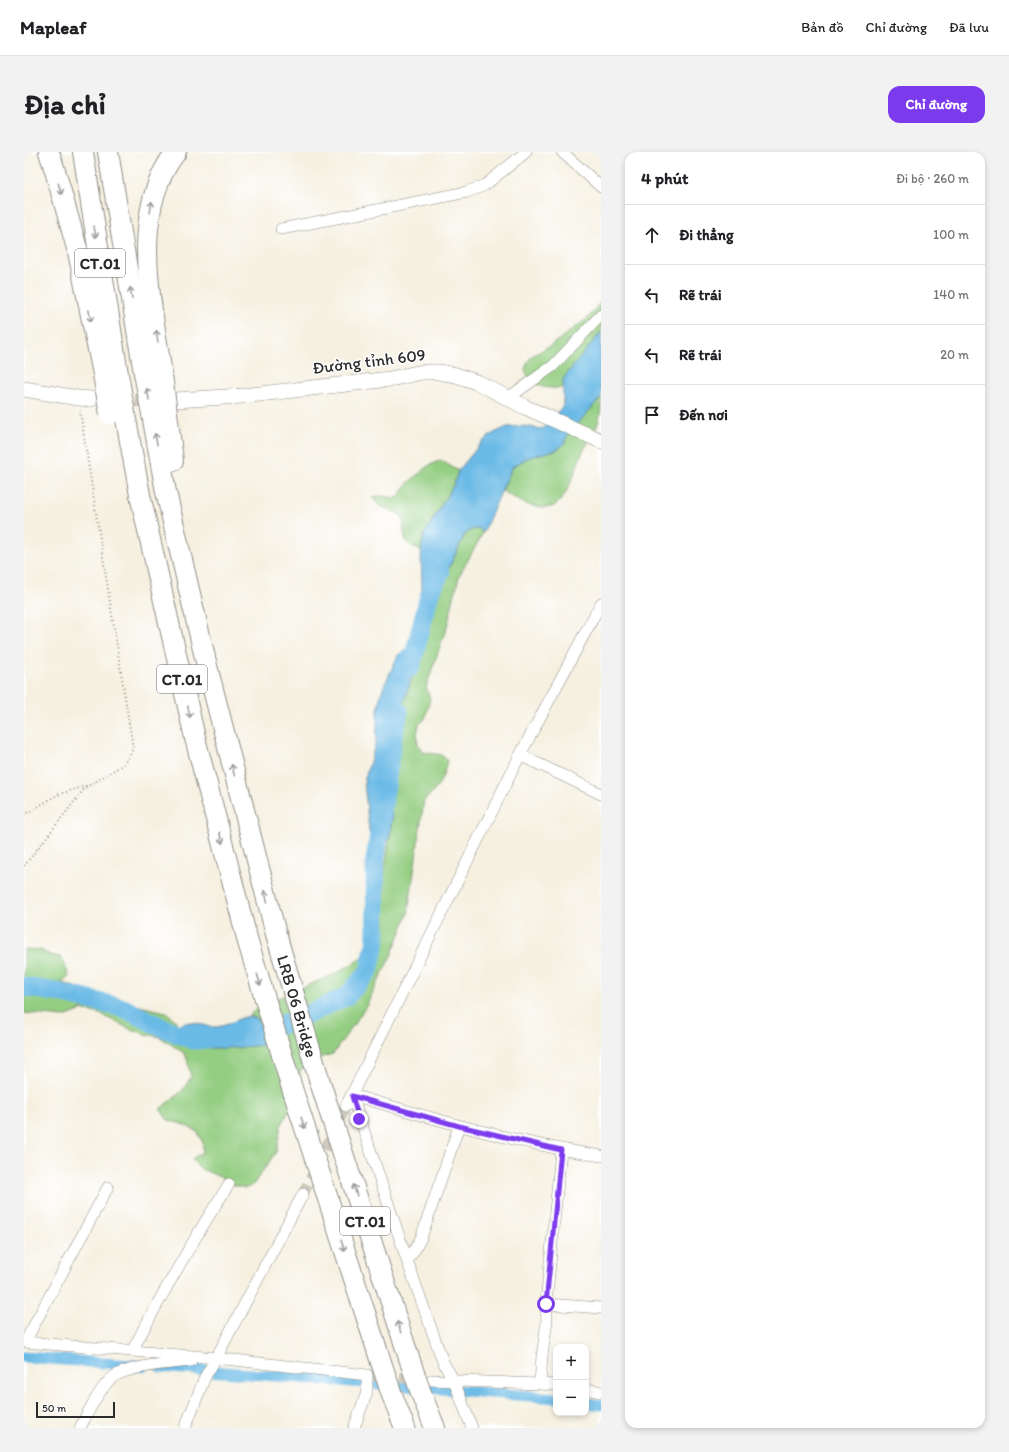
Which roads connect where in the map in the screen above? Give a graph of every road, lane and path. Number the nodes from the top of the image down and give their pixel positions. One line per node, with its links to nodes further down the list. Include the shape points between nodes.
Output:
1 (48, 152): 10 (highway, one-way to 10)
2 (83, 152): 10 (highway, CT.01, one-way to 10)
3 (108, 152): 11 (highway, CT.01, one-way to 3)
4 (176, 152): 11 (highway, one-way to 4, via 146,244 152,201 166,164)
5 (526, 152): 8 (street, via 485,185 467,192)
6 (562, 152): 7 (street)
7 (601, 187)
8 (281, 229)
9 (601, 315): 14 (street, via 553,366)
10 (110, 374): 45 (highway, LRB 06 Bridge / CT.01, one-way to 45, bridge, via 195,738 248,942 291,1085)
11 (153, 374): 15 (highway, one-way to 11, bridge)
12 (24, 389): 13 (main road)
13 (84, 398): 19 (path, via 133,748 124,764)
14 (508, 398): 15 (main road, Đường tỉnh 609, via 456,375 430,372); 16 (main road, Đường tỉnh 609)
15 (165, 409): 39 (highway, LRB 06 Bridge / CT.01, one-way to 15, bridge, via 411,1364 319,1079 276,934 206,666)
16 (601, 441)
17 (601, 603): 18 (street)
18 (520, 756): 20 (street); 23 (street)
19 (89, 785): 21 (path, via 57,795); 22 (path)
20 (601, 794)
21 (24, 815)
22 (24, 866)
23 (352, 1096): 24 (street); 25 (street); 31 (street)
24 (346, 1106)
25 (459, 1126): 26 (street); 31 (street, via 421,1238)
26 (561, 1150): 27 (street); 32 (street)
27 (601, 1156)
28 (229, 1184): 34 (street, via 202,1226)
29 (108, 1187): 34 (street, via 24,1342)
30 (303, 1194): 35 (street)
31 (407, 1260): 36 (street, via 443,1362)
32 (546, 1304): 33 (street); 37 (street, via 547,1320)
33 (601, 1308)
34 (132, 1351): 35 (street)
35 (215, 1360): 42 (street, via 166,1364 126,1371 113,1377 89,1410); 43 (street, via 205,1377); 44 (street, via 368,1375 368,1388)
36 (454, 1382): 37 (street); 39 (street); 47 (street)
37 (540, 1384): 38 (street)
38 (553, 1385)
39 (426, 1387): 46 (highway, CT.01)
40 (589, 1390): 41 (street)
41 (601, 1392)
42 (80, 1428)
43 (185, 1428)
44 (354, 1428)
45 (405, 1428)
46 (435, 1428)
47 (472, 1428)

